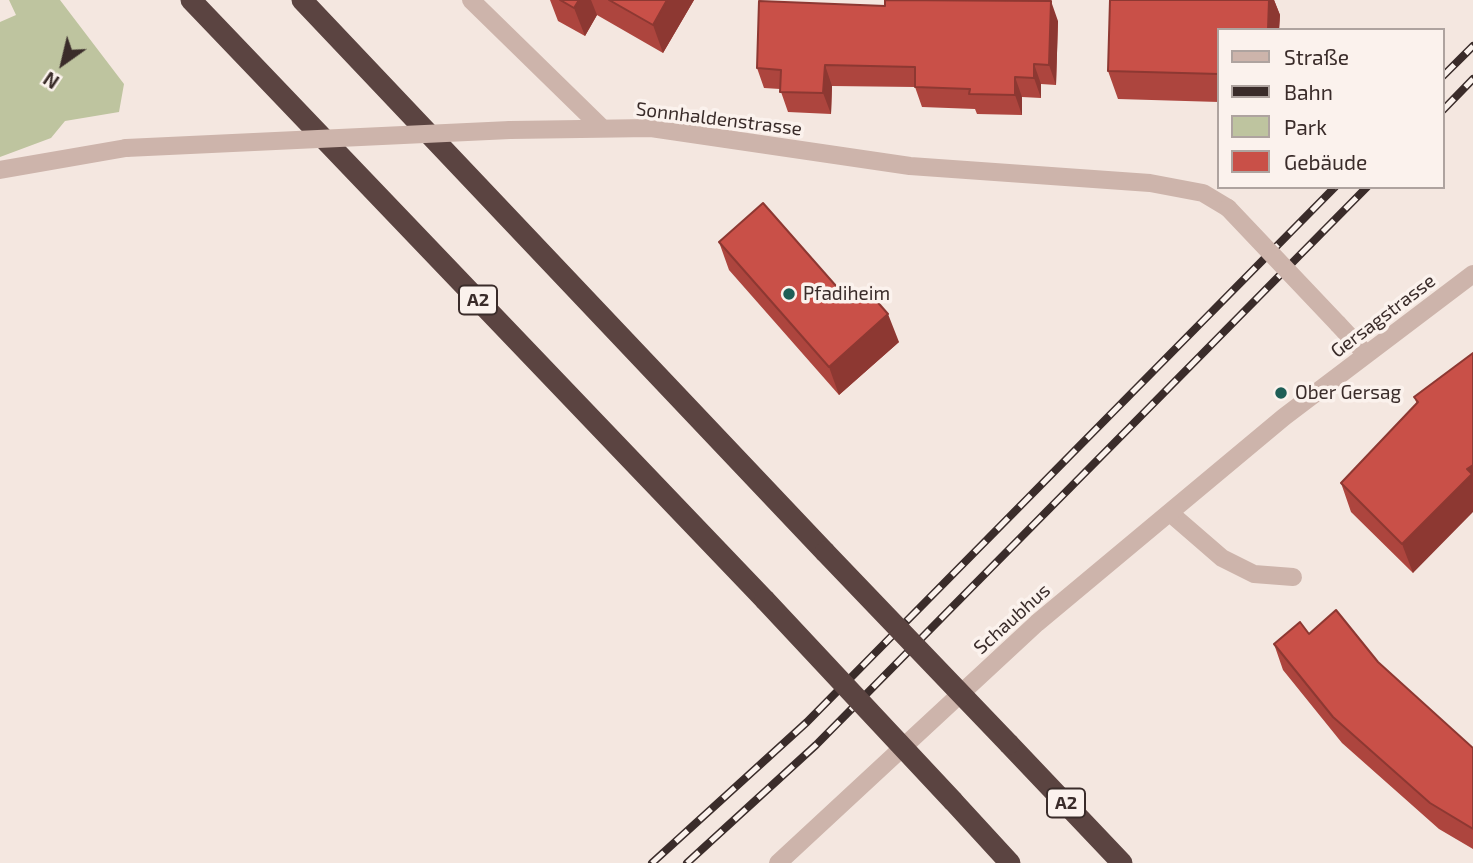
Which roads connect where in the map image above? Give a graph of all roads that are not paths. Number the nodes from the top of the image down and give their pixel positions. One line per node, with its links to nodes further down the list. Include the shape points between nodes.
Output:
1 (191, 0): 12 (highway, A2, bridge)
2 (302, 0): 13 (highway, A2, bridge)
3 (471, 0): 4 (street)
4 (601, 127): 5 (street, Sonnhaldenstrasse, bridge, via 126,148); 7 (street, Sonnhaldenstrasse, bridge, via 651,128 911,166 1150,183 1203,193 1228,208)
5 (0, 170)
6 (1473, 274): 7 (street, Gersagstrasse)
7 (1366, 354): 8 (street, Gersagstrasse)
8 (1284, 417): 9 (street, Schaubhus)
9 (1170, 513): 10 (street, via 1222,558 1254,574); 11 (street, Schaubhus, via 1038,623)
10 (1293, 577)
11 (778, 863)
12 (1010, 863)
13 (1122, 863)

